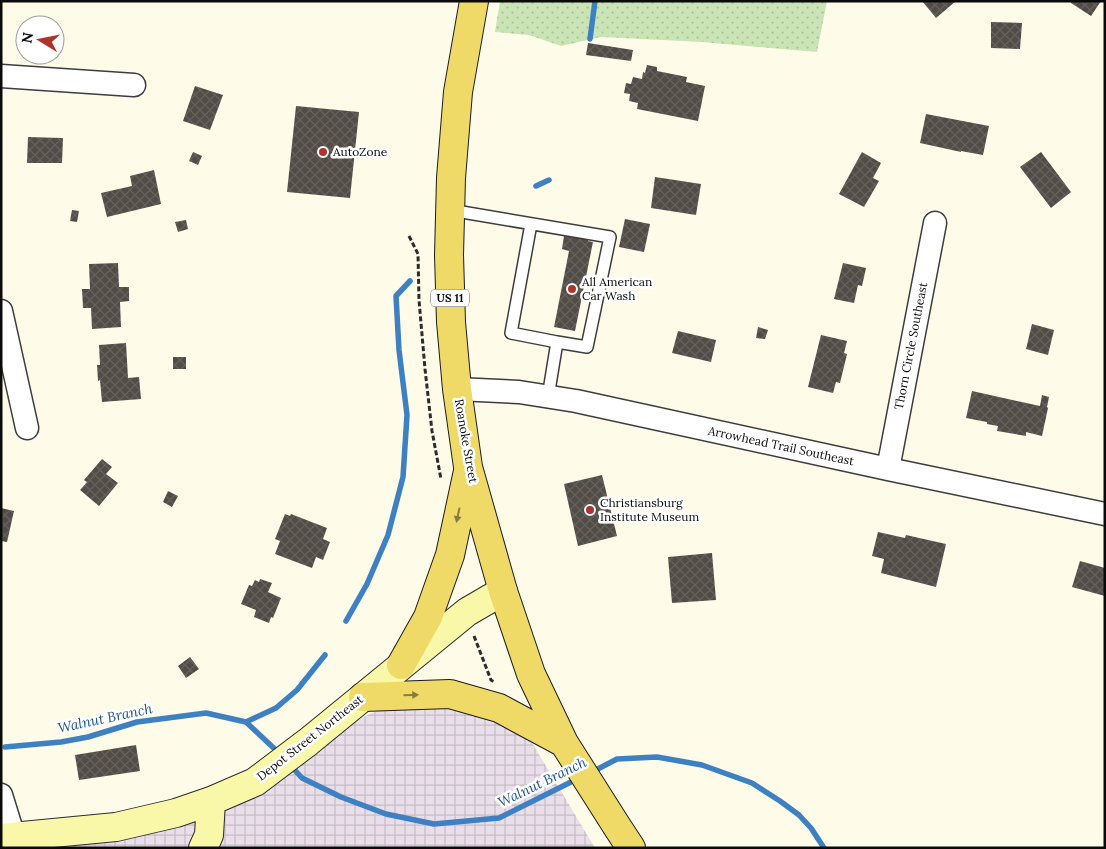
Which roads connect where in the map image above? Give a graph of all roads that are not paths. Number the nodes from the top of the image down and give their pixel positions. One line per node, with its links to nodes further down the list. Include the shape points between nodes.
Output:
1 (474, 1): 4 (main road, Roanoke Street / US 11, via 458,92)
2 (1, 76): 3 (street)
3 (134, 85)
4 (450, 210): 5 (lane); 9 (main road, Roanoke Street / US 11, via 451,322)
5 (531, 224): 8 (lane, via 511,333); 8 (lane, via 610,237 587,346)
6 (934, 224): 13 (street, Thorn Circle Southeast)
7 (1, 311): 11 (street)
8 (557, 342): 10 (lane)
9 (457, 390): 10 (street, Arrowhead Trail Southeast, via 519,392); 12 (main road, Roanoke Street / US 11)
10 (548, 397): 13 (street, Arrowhead Trail Southeast)
11 (27, 428)
12 (468, 467): 15 (main road, Roanoke Street / US 11); 16 (main road, one-way to 16, via 450,555 428,617)
13 (888, 469): 14 (street, Arrowhead Trail Southeast)
14 (1105, 514)
15 (502, 591): 16 (main road, Depot Street Northeast, via 467,612); 18 (main road, Roanoke Street / US 11, via 531,674)
16 (401, 665): 17 (main road, Depot Street Northeast)
17 (363, 697): 18 (main road, one-way to 18, via 450,694 498,708); 20 (main road, Depot Street Northeast, via 255,782)
18 (564, 742): 23 (main road, Roanoke Street / US 11)
19 (1, 795): 21 (street)
20 (211, 801): 21 (main road, Depot Street Northeast, via 116,827); 22 (main road, via 209,835)
21 (8, 837)
22 (203, 848)
23 (631, 848)

